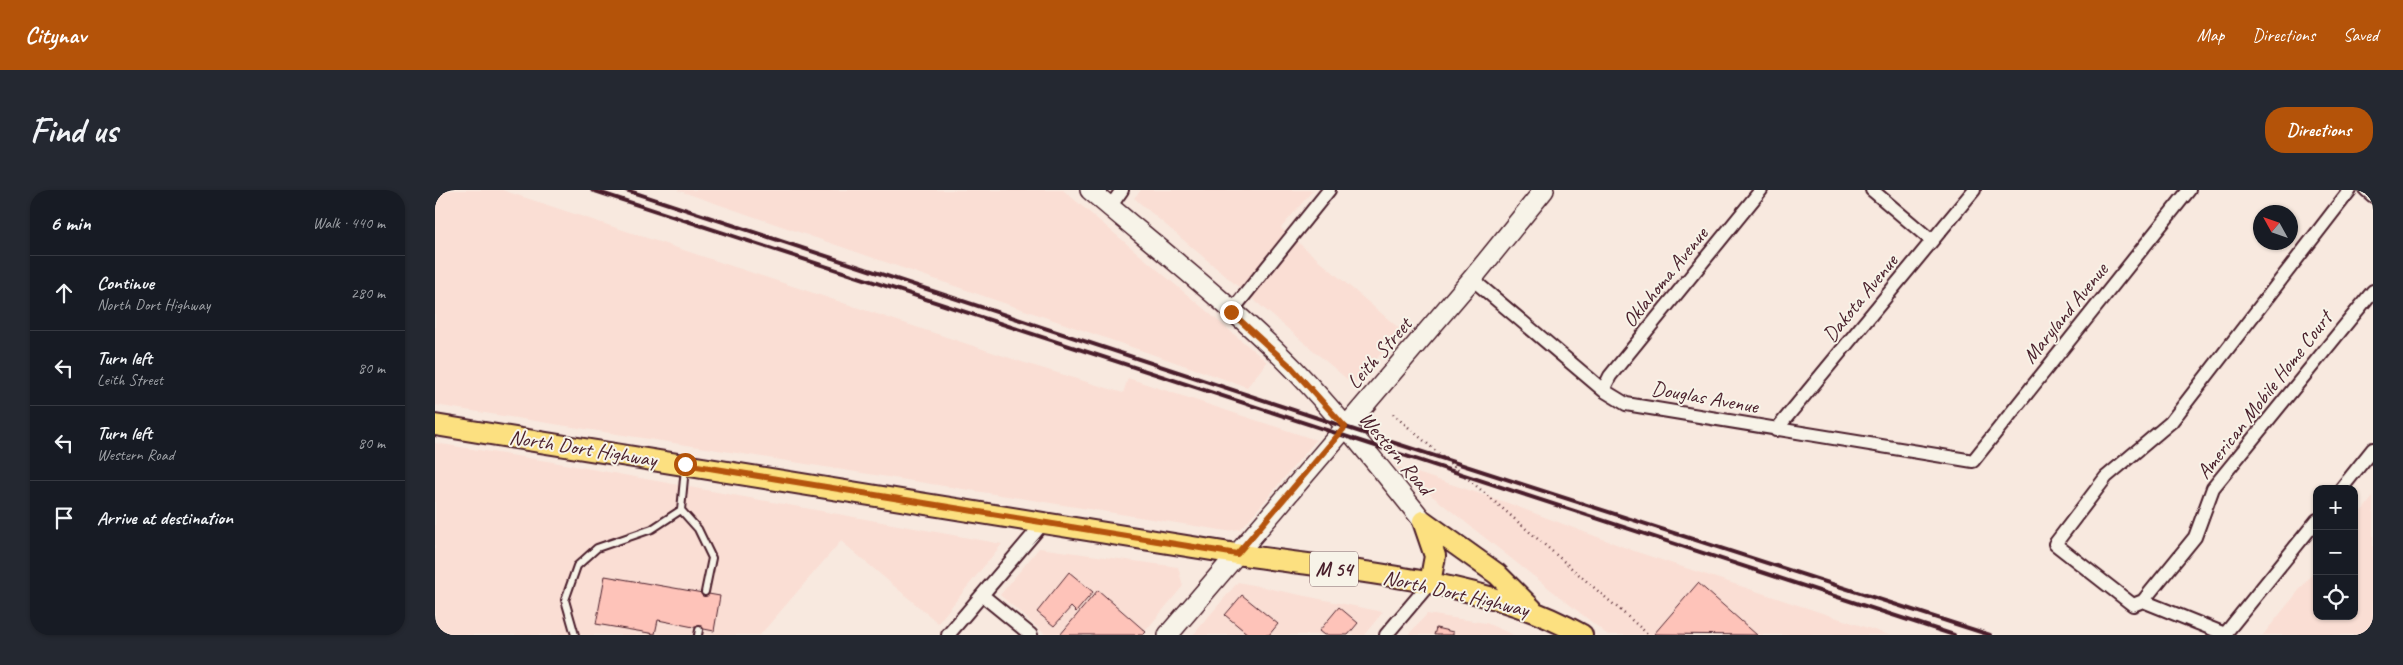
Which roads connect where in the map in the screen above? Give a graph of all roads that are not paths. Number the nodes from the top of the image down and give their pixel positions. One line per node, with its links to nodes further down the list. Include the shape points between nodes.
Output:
1 (1090, 190): 12 (street, Western Road)
2 (1122, 190): 12 (street)
3 (1329, 190): 16 (street)
4 (1544, 190): 14 (street, Leith Street)
5 (1761, 190): 17 (street, Oklahoma Avenue, via 1610,376)
6 (1872, 190): 13 (street)
7 (1974, 190): 13 (street, Dakota Avenue)
8 (2189, 190): 22 (street, Maryland Avenue)
9 (2349, 190): 33 (street, via 2171,422 2106,477 2055,544 2133,605)
10 (2366, 190): 11 (street)
11 (2373, 196)
12 (1110, 207): 16 (street, Western Road)
13 (1932, 241): 20 (street, Dakota Avenue)
14 (1472, 279): 17 (street, Douglas Avenue); 19 (street, Leith Street)
15 (2373, 291): 33 (street, American Mobile Home Court, via 2213,488 2195,537)
16 (1231, 312): 19 (street, Western Road, via 1291,367)
17 (1603, 390): 20 (street, Douglas Avenue, via 1626,404)
18 (435, 424): 23 (main road, North Dort Highway / M 54)
19 (1345, 427): 26 (street, Western Road); 29 (street, Leith Street)
20 (1776, 430): 22 (street, Douglas Avenue)
21 (2373, 449): 24 (street)
22 (1973, 461)
23 (685, 464): 25 (lane); 27 (main road, North Dort Highway / M 54)
24 (2344, 485)
25 (681, 510): 31 (lane, via 698,529 712,558); 35 (lane, via 652,529 597,548 577,566 565,600)
26 (1423, 521): 30 (main road, via 1435,556); 34 (main road, via 1497,574)
27 (1044, 522): 29 (main road, North Dort Highway / M 54); 32 (street)
28 (2313, 525): 33 (street, via 2225,634)
29 (1237, 554): 30 (main road, North Dort Highway / M 54); 38 (street, Leith Street)
30 (1430, 583): 34 (main road, North Dort Highway / M 54); 39 (street)
31 (705, 592)
32 (982, 595): 36 (street); 37 (street)
33 (2143, 601)
34 (1533, 609): 40 (main road, North Dort Highway / M 54)
35 (575, 635)
36 (948, 635)
37 (1031, 635)
38 (1168, 635)
39 (1386, 635)
40 (1582, 635)

